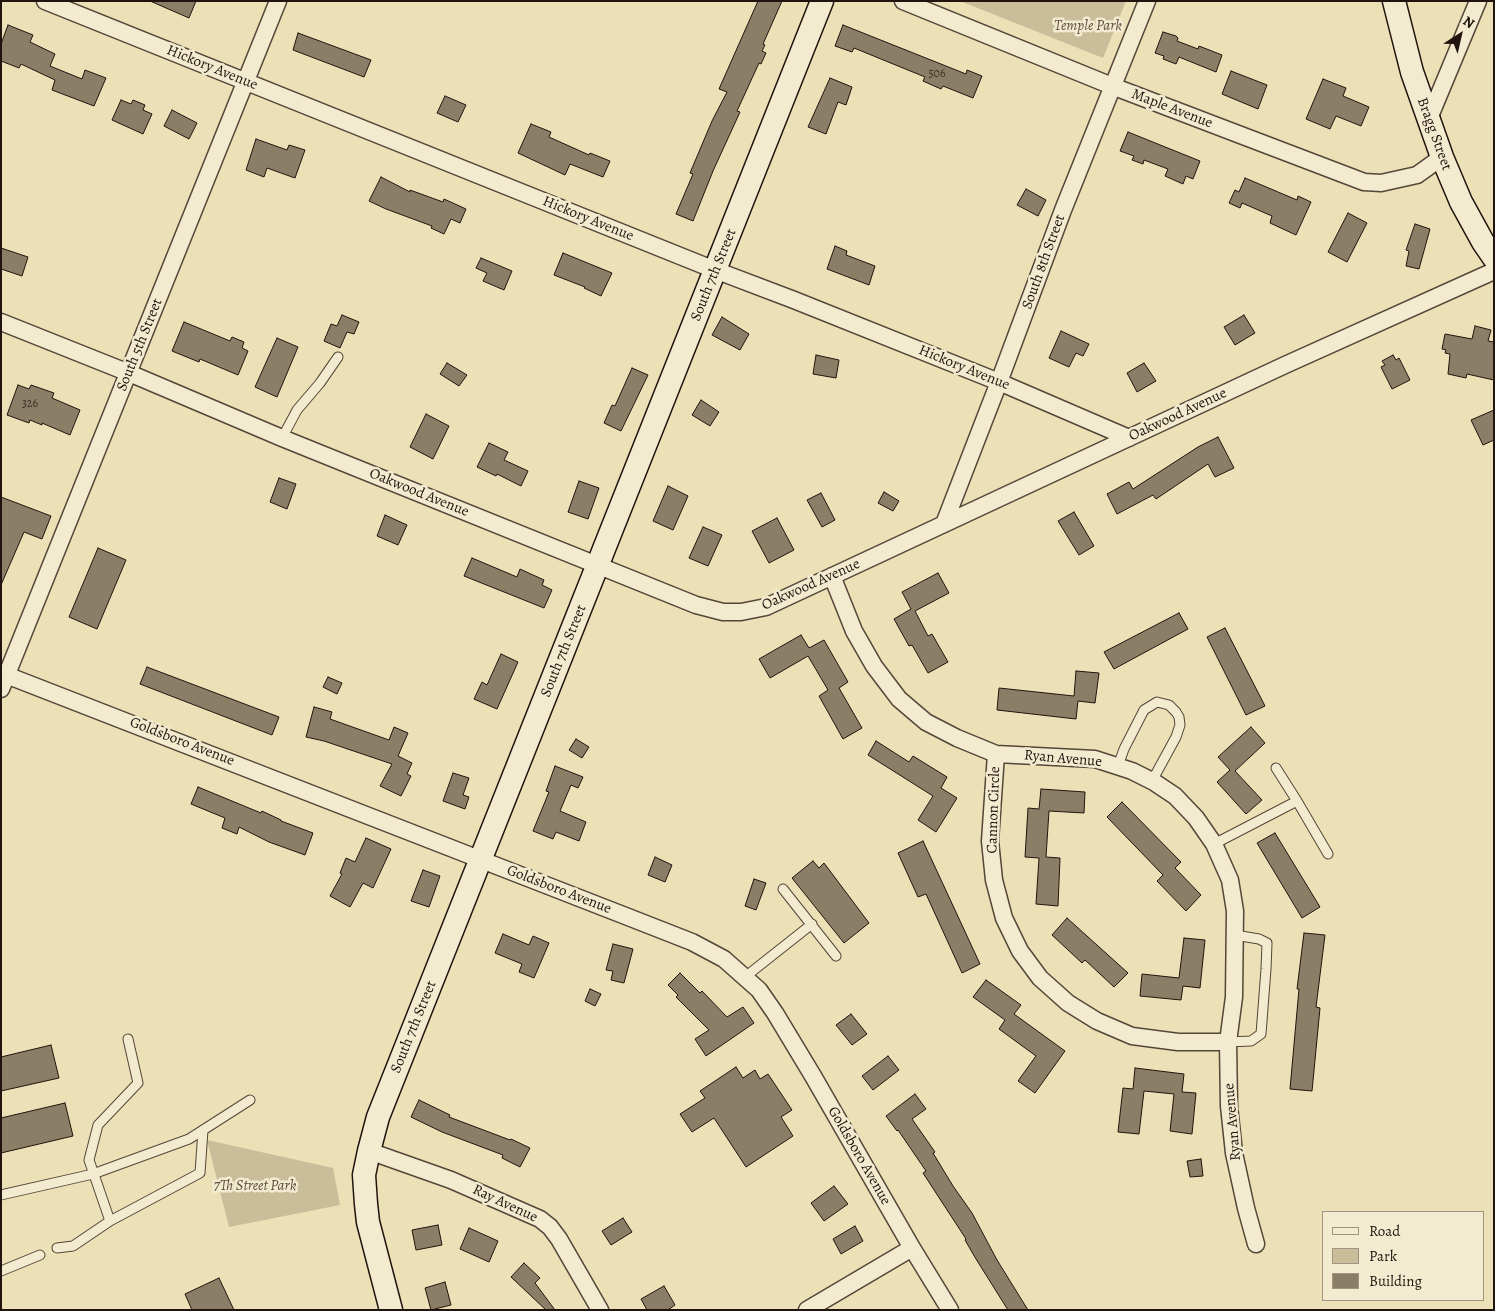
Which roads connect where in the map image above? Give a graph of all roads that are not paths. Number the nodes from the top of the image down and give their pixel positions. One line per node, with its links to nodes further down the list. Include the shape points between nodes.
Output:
1 (45, 1): 8 (street, Hickory Avenue)
2 (278, 1): 8 (street, South 5th Street)
3 (822, 1): 13 (street, South 7th Street)
4 (903, 1): 9 (street, Maple Avenue)
5 (1147, 1): 9 (street, South 8th Street)
6 (1394, 1): 10 (street, Bragg Street)
7 (1478, 1): 10 (street)
8 (245, 82): 13 (street, Hickory Avenue); 17 (street, South 5th Street)
9 (1112, 86): 11 (street, Maple Avenue, via 1364,182 1381,183 1417,176); 18 (street, South 8th Street)
10 (1428, 120): 11 (street, Bragg Street)
11 (1442, 157): 12 (street, Bragg Street, via 1461,202)
12 (1494, 258)
13 (715, 270): 18 (street, Hickory Avenue); 22 (street, South 7th Street)
14 (1494, 271): 20 (street, Oakwood Avenue)
15 (1, 322): 17 (street, Oakwood Avenue)
16 (338, 357): 19 (lane, via 297,410)
17 (129, 373): 19 (street, Oakwood Avenue); 24 (street, South 5th Street)
18 (999, 382): 20 (street, Hickory Avenue); 21 (street, South 8th Street)
19 (282, 438): 22 (street, Oakwood Avenue)
20 (1129, 438): 21 (street, Oakwood Avenue)
21 (944, 524): 23 (street, Oakwood Avenue)
22 (598, 565): 23 (street, Oakwood Avenue, via 696,605 723,612 766,607); 32 (street, South 7th Street)
23 (832, 576): 25 (street, Ryan Avenue, via 854,631 874,666 899,699 926,722)
24 (3, 679): 32 (street, Goldsboro Avenue)
25 (996, 754): 26 (street, Ryan Avenue, via 1095,759); 39 (street, Cannon Circle, via 990,841 994,880 1004,918 1020,951 1040,978 1068,1003 1097,1021 1132,1036 1178,1042)
26 (1118, 766): 28 (street, Ryan Avenue); 28 (lane, via 1144,710 1156,702 1168,705 1176,712 1180,725)
27 (1276, 768): 29 (lane)
28 (1152, 781): 30 (street, Ryan Avenue, via 1175,796)
29 (1297, 801): 30 (lane); 31 (lane)
30 (1214, 844): 35 (street, Ryan Avenue, via 1230,880)
31 (1328, 854)
32 (481, 859): 37 (street, Goldsboro Avenue, via 692,942 724,960); 42 (street, South 7th Street, via 378,1117)
33 (783, 889): 34 (lane)
34 (812, 924): 36 (lane); 37 (lane)
35 (1235, 935): 39 (street, Ryan Avenue, via 1234,997); 39 (lane, via 1267,943 1266,969 1261,1034 1252,1041)
36 (836, 956)
37 (745, 977): 48 (street, Goldsboro Avenue, via 759,990 813,1076)
38 (128, 1039): 43 (lane, via 138,1083 98,1125 89,1160)
39 (1228, 1042): 46 (street, Ryan Avenue, via 1234,1153)
40 (250, 1100): 41 (lane)
41 (203, 1130): 43 (lane, via 189,1139); 45 (lane, via 200,1173)
42 (369, 1151): 51 (street, South 7th Street, via 364,1175 368,1222); 52 (street, Ray Avenue, via 451,1180 540,1219 560,1239)
43 (93, 1174): 44 (lane); 45 (lane)
44 (1, 1195)
45 (110, 1221): 47 (lane, via 73,1246)
46 (1256, 1244)
47 (57, 1248)
48 (912, 1248): 53 (street); 54 (street, Goldsboro Avenue)
49 (40, 1255): 50 (lane)
50 (1, 1271)
51 (391, 1310)
52 (600, 1310)
53 (807, 1310)
54 (950, 1310)

